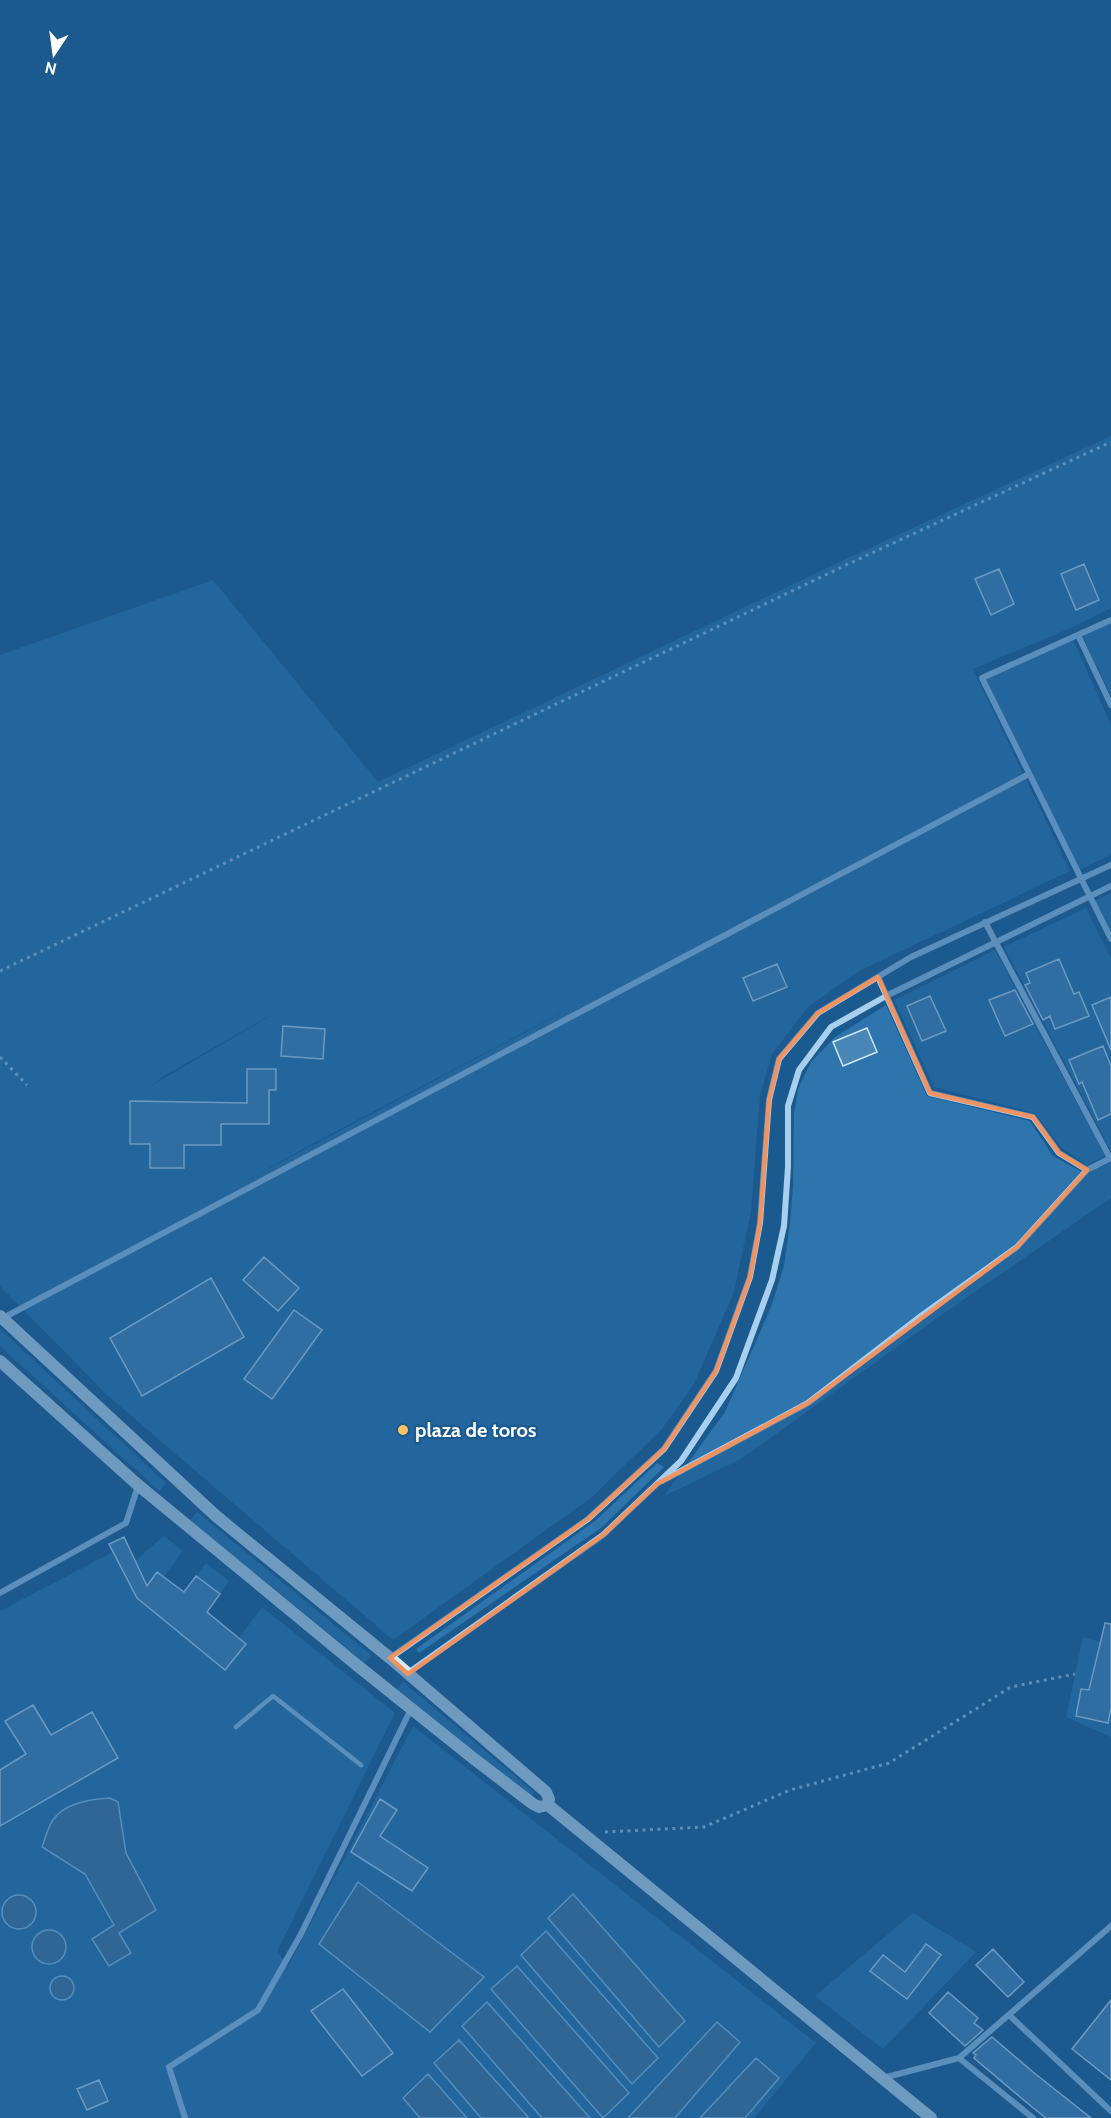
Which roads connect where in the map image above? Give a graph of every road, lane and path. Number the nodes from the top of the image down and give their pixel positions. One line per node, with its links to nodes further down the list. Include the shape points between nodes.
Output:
1 (1111, 442): 13 (path)
2 (1111, 620): 3 (street)
3 (1078, 635): 4 (street); 5 (street, via 982,678)
4 (1111, 705)
5 (1029, 774): 7 (street); 20 (street)
6 (1111, 865): 7 (street)
7 (1081, 879): 9 (street); 10 (street)
8 (1111, 886): 9 (street)
9 (1090, 896): 11 (street); 12 (street)
10 (986, 922): 12 (street); 14 (street)
11 (1111, 939)
12 (996, 942): 15 (street); 18 (street)
13 (0, 971)
14 (878, 977): 15 (street); 25 (street, via 818,1013 779,1059 769,1100 760,1223 750,1277 716,1371 664,1449 588,1519)
15 (888, 995): 19 (street, via 930,1093 1033,1118 1059,1153); 22 (street, via 831,1027 799,1070 788,1106 784,1226 772,1280 736,1378 681,1461)
16 (0, 1057): 17 (path)
17 (27, 1085)
18 (1111, 1158): 19 (street)
19 (1087, 1170): 22 (street, via 1017,1247 808,1403)
20 (1, 1317): 25 (main road, via 216,1516)
21 (0, 1361): 23 (main road)
22 (657, 1484): 26 (street, via 603,1535)
23 (138, 1485): 24 (street, via 126,1523); 28 (main road)
24 (0, 1593)
25 (390, 1658): 26 (main road)
26 (408, 1674): 31 (main road, via 546,1792)
27 (1076, 1674): 32 (path, via 1011,1687 890,1763 790,1790 704,1827 603,1832)
28 (411, 1708): 31 (main road, via 533,1804); 38 (street, via 301,1934 258,2010 169,2067)
29 (236, 1727): 30 (lane, via 273,1696)
30 (361, 1765)
31 (548, 1805): 32 (main road)
32 (592, 1843): 36 (main road)
33 (1111, 1926): 34 (street)
34 (1008, 2015): 35 (street); 37 (street)
35 (959, 2058): 36 (street); 40 (street)
36 (883, 2078): 39 (main road)
37 (1111, 2111)
38 (185, 2118)
39 (931, 2118)
40 (1033, 2118)

